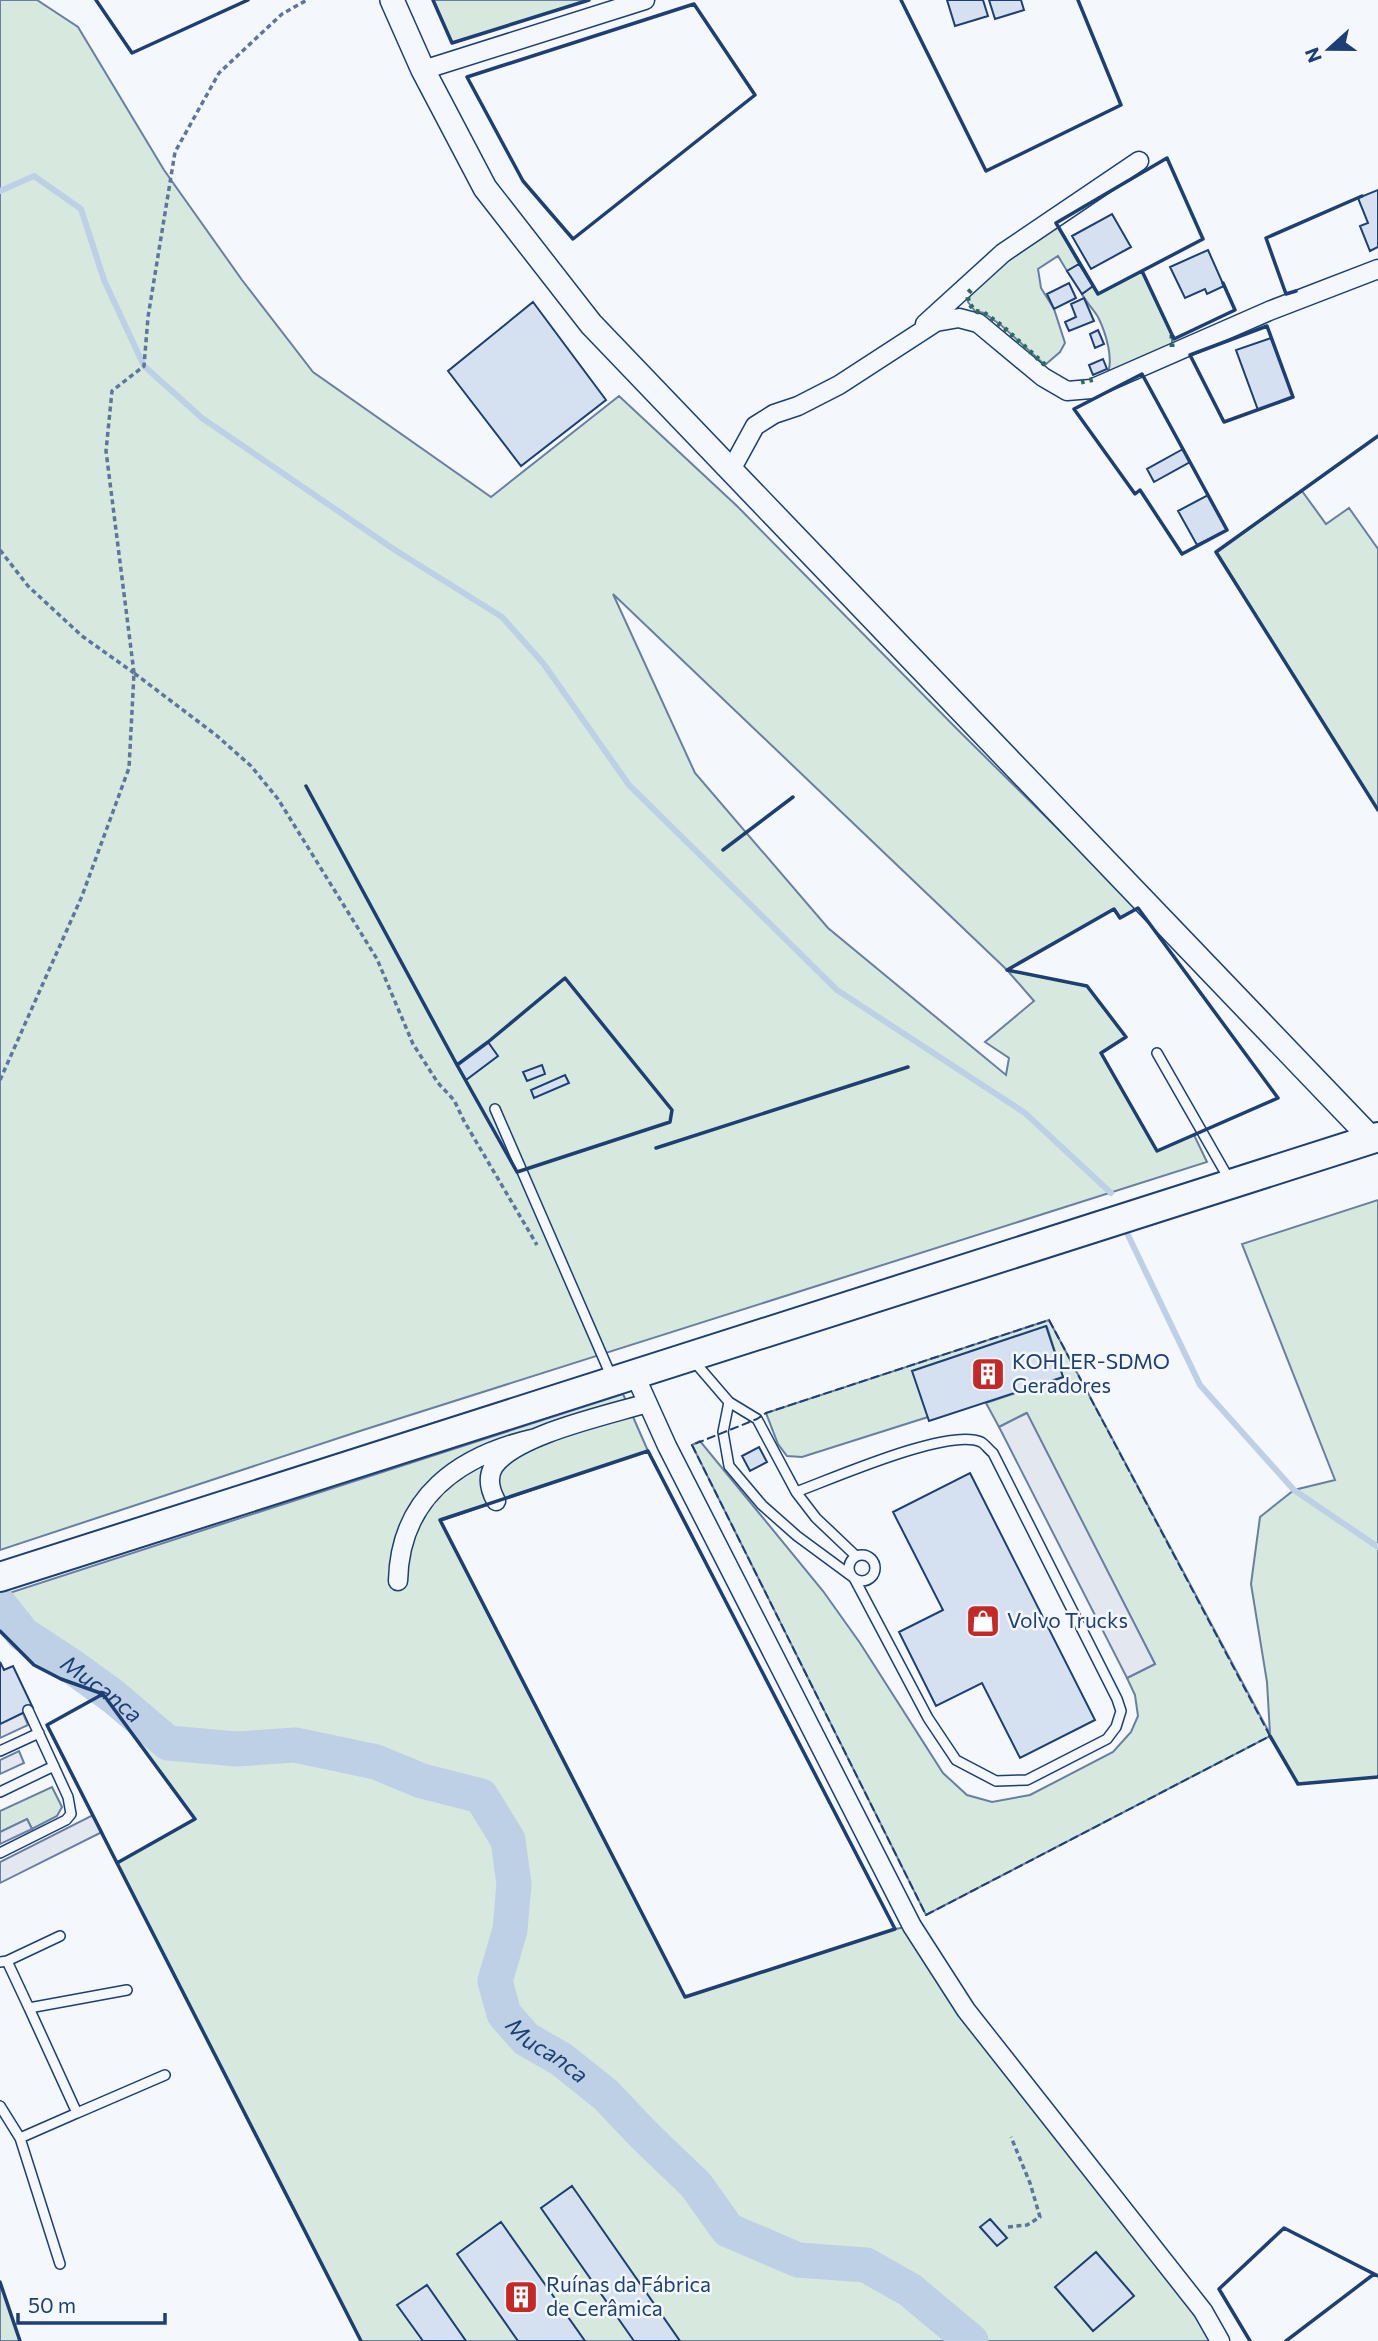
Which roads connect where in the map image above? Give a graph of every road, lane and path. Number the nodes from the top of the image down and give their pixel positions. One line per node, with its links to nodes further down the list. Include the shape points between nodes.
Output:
1 (306, 0): 10 (path, via 282,14 219,73 175,152 144,366 112,391 106,451)
2 (391, 0): 4 (street)
3 (645, 0): 4 (street)
4 (423, 70): 8 (street, via 485,188 591,324)
5 (1139, 161): 7 (street, via 1003,253)
6 (1378, 269): 7 (street, via 1078,392 1043,377 978,323 959,318 936,322)
7 (910, 337): 8 (street, via 839,384 755,426)
8 (731, 470): 14 (street)
9 (0, 550): 10 (path, via 28,586 82,636)
10 (134, 673): 12 (path, via 130,768 82,896); 16 (path, via 216,735 278,799 377,959 413,1044 454,1100 535,1242)
11 (1157, 1053): 15 (lane)
12 (0, 1080)
13 (495, 1109): 16 (lane)
14 (1375, 1138): 15 (main road)
15 (1232, 1183): 17 (main road)
16 (568, 1275): 18 (lane)
17 (689, 1356): 18 (main road); 19 (lane)
18 (623, 1377): 20 (street); 25 (main road)
19 (729, 1402): 22 (lane, via 757,1419); 26 (lane, via 723,1432 729,1466 797,1536)
20 (648, 1403): 21 (street); 45 (street, via 912,1926 966,2010 1203,2311)
21 (536, 1438): 23 (street, via 509,1451 493,1468 489,1488); 27 (street, via 483,1455 436,1486 407,1530 398,1556)
22 (796, 1492): 24 (lane); 26 (lane, via 932,1443 980,1442 993,1453 1117,1699 1121,1711 1116,1727 1107,1739 1027,1780 996,1781 956,1760 928,1718)
23 (496, 1501)
24 (856, 1556): 26 (lane, via 849,1566); 26 (lane, via 869,1556 875,1571 867,1580)
25 (0, 1577)
26 (854, 1578)
27 (398, 1581)
28 (28, 1710): 29 (lane)
29 (38, 1733): 30 (lane); 31 (lane)
30 (0, 1751)
31 (54, 1766): 32 (lane); 33 (lane, via 71,1814 66,1821)
32 (0, 1792)
33 (0, 1853)
34 (60, 1936): 35 (lane)
35 (4, 1962): 37 (lane)
36 (127, 1990): 37 (lane)
37 (29, 2008): 40 (lane)
38 (164, 2075): 40 (lane)
39 (0, 2106): 42 (lane)
40 (77, 2113): 42 (lane)
41 (1011, 2137): 43 (path, via 1040,2217 1027,2225)
42 (20, 2138): 44 (lane)
43 (1008, 2227)
44 (60, 2264)
45 (1220, 2341)

